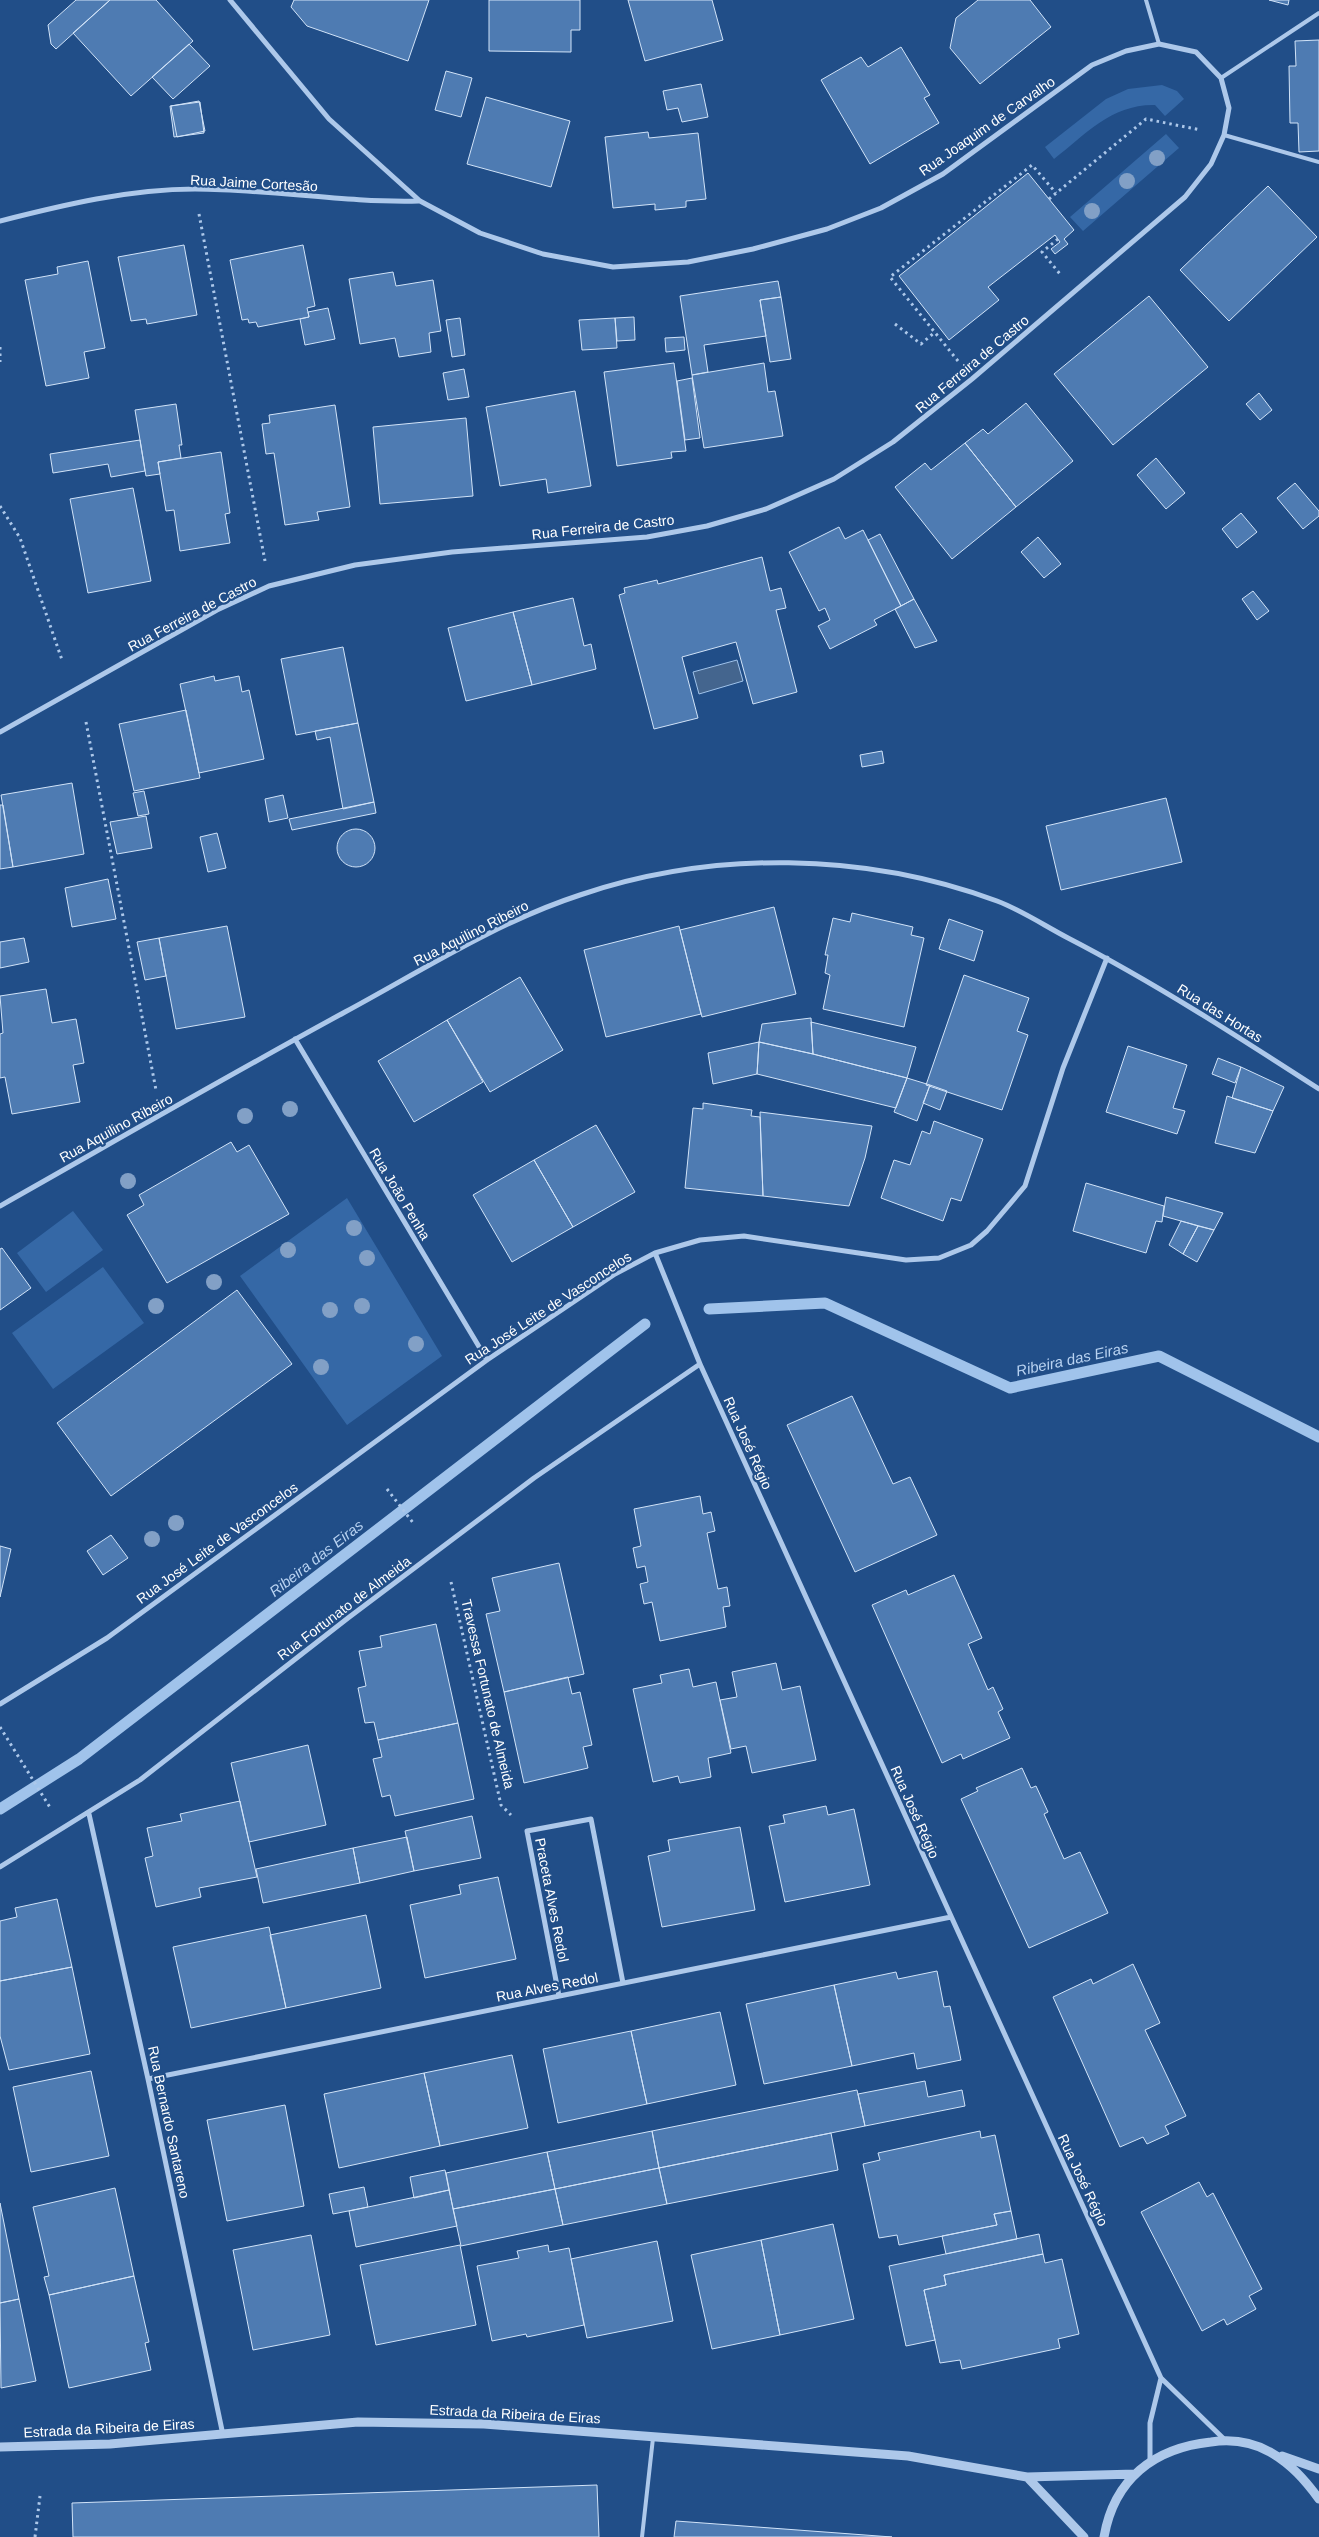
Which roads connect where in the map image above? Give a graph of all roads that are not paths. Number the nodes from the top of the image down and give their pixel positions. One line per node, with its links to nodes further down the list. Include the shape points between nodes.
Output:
1 (230, 0): 8 (street, Rua Joaquim de Carvalho, via 329,119)
2 (1146, 0): 4 (lane)
3 (1319, 13): 5 (lane)
4 (1160, 44): 5 (street, Rua Joaquim de Carvalho, via 1196,52); 8 (street, Rua Joaquim de Carvalho, via 1126,51 1092,65 943,174 881,208 827,229 753,249 688,262 613,267 543,254 480,233)
5 (1221, 78): 6 (street, Rua Joaquim de Carvalho, via 1229,108)
6 (1224, 135): 7 (lane); 10 (street, Rua Ferreira de Castro, via 1211,164 1185,197 894,442 834,479 766,509 707,526 647,537 452,552 354,565 269,586 218,610)
7 (1319, 162)
8 (420, 201): 9 (street, Rua Jaime Cortesão, via 376,202 194,189 71,203)
9 (0, 221)
10 (0, 732)
11 (1107, 958): 12 (street, Rua Aquilino Ribeiro, via 999,902 917,876 826,864 737,864 662,874 580,894 508,924); 13 (street, Rua das Hortas); 15 (street, Rua José Leite de Vasconcelos, via 1063,1068 1026,1186 971,1245 939,1258 906,1260 744,1236 700,1240)
12 (295, 1039): 14 (street, Rua Aquilino Ribeiro); 16 (street, Rua João Penha)
13 (1319, 1089)
14 (0, 1206)
15 (655, 1253): 16 (street, Rua José Leite de Vasconcelos, via 615,1274); 17 (street, Rua José Régio)
16 (487, 1360): 18 (street, Rua José Leite de Vasconcelos, via 107,1638)
17 (700, 1364): 19 (street, Rua Fortunato de Almeida, via 534,1478 140,1780); 21 (street, Rua José Régio)
18 (0, 1704)
19 (89, 1814): 20 (street, Rua Fortunato de Almeida); 24 (street, Rua Bernardo Santareno)
20 (0, 1866)
21 (951, 1917): 22 (street, Rua Alves Redol); 25 (street, Rua José Régio)
22 (623, 1983): 23 (street, Rua Alves Redol); 23 (street, Praceta Alves Redol, via 591,1819 527,1831)
23 (559, 1996): 24 (street, Rua Alves Redol)
24 (148, 2079): 26 (street, Rua Bernardo Santareno)
25 (1161, 2378): 28 (street, Rua José Régio); 31 (street, via 1150,2423)
26 (223, 2435): 27 (street, Estrada da Ribeira de Eiras, via 358,2422 484,2424); 29 (street, Estrada da Ribeira de Eiras, via 110,2444)
27 (653, 2436): 34 (street, Estrada da Ribeira de Eiras, via 908,2456); 36 (lane)
28 (1225, 2440): 30 (street, via 1248,2443); 31 (street, via 1186,2444)
29 (0, 2447)
30 (1269, 2451): 32 (street); 35 (street, via 1299,2472)
31 (1150, 2461): 33 (street)
32 (1319, 2469)
33 (1135, 2474): 34 (street, Estrada da Ribeira de Eiras); 38 (street, via 1118,2496 1106,2522)
34 (1026, 2477): 37 (street)
35 (1319, 2499)
36 (642, 2537)
37 (1084, 2537)
38 (1104, 2537)

